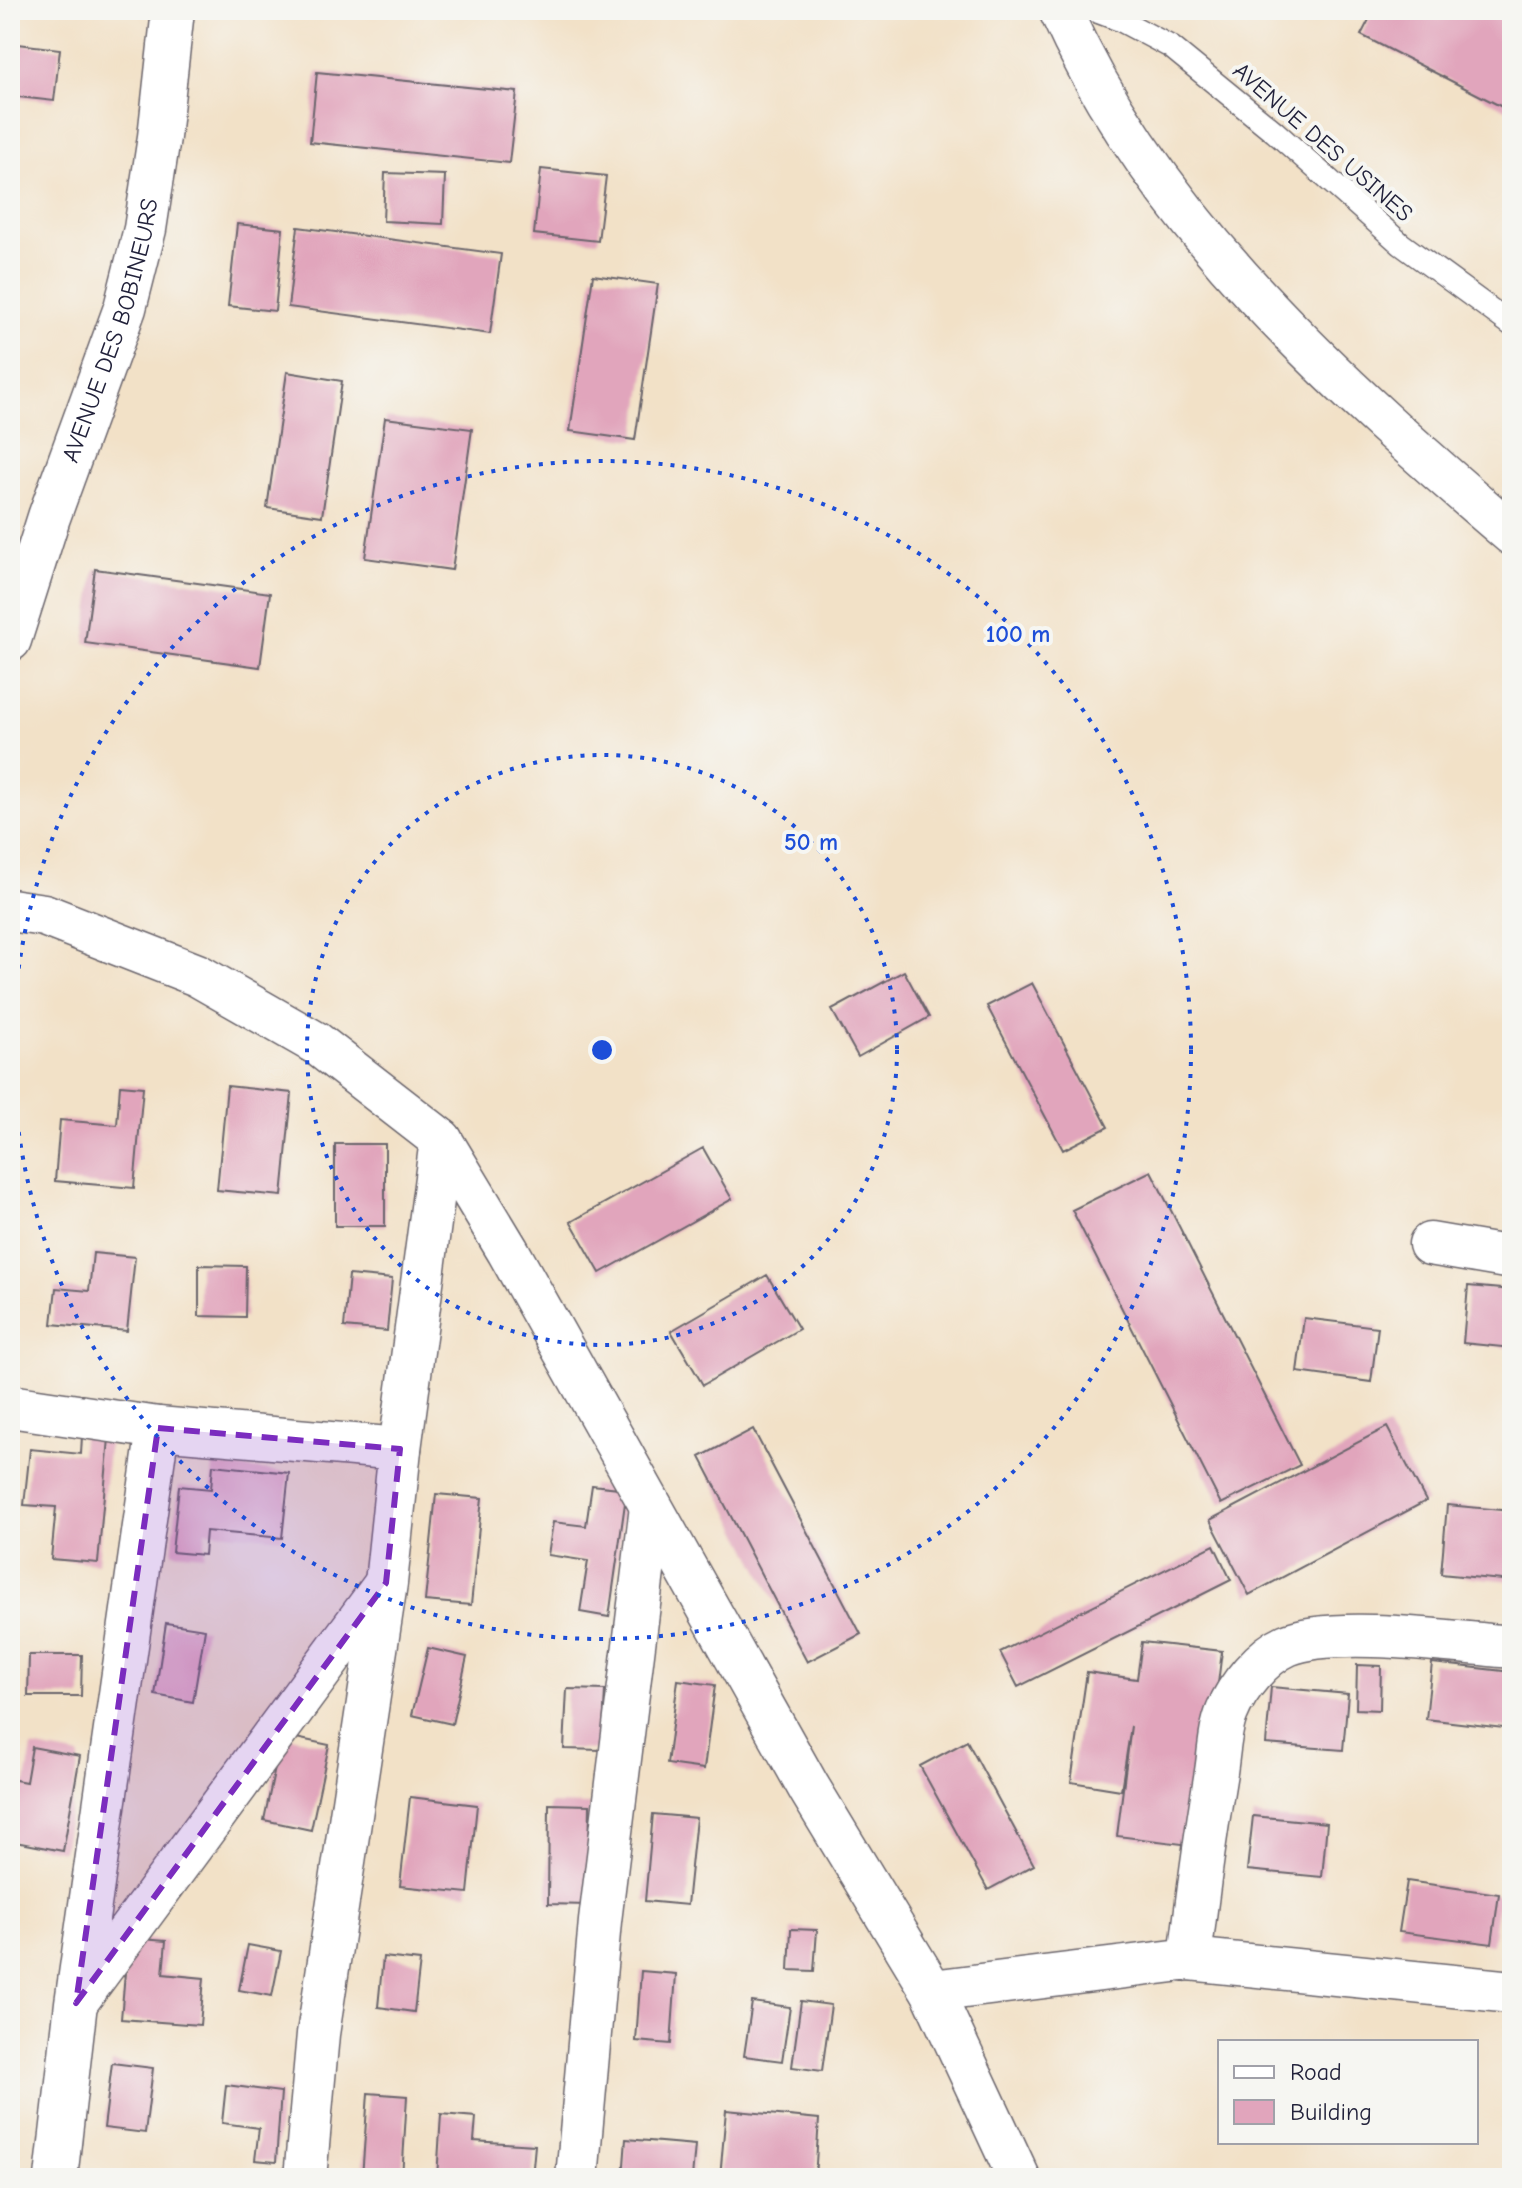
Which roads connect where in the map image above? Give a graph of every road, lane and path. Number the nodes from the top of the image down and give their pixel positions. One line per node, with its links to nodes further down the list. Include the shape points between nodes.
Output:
1 (173, 10): 6 (street, AVENUE DES BOBINEURS, via 145,229 125,308)
2 (1060, 10): 5 (street, via 1113,112 1255,296 1355,396)
3 (1093, 10): 4 (lane, AVENUE DES USINES, via 1171,47 1401,244)
4 (1512, 325)
5 (1512, 534)
6 (10, 640)
7 (10, 910): 8 (street, via 44,915 197,975 316,1043)
8 (441, 1140): 13 (street); 14 (street)
9 (1430, 1244): 10 (street)
10 (1512, 1258)
11 (10, 1406): 12 (street)
12 (158, 1428): 13 (street); 20 (street)
13 (400, 1449): 15 (street)
14 (651, 1507): 18 (street, via 809,1788); 23 (street, via 600,1921)
15 (386, 1583): 20 (street); 22 (street, via 318,2034)
16 (1512, 1647): 17 (street, via 1331,1636 1288,1645 1266,1660 1239,1689 1226,1713)
17 (1190, 1959): 18 (street); 19 (street)
18 (932, 1991): 24 (street)
19 (1512, 1992)
20 (76, 2003): 21 (street)
21 (56, 2178)
22 (305, 2178)
23 (577, 2178)
24 (1019, 2178)

